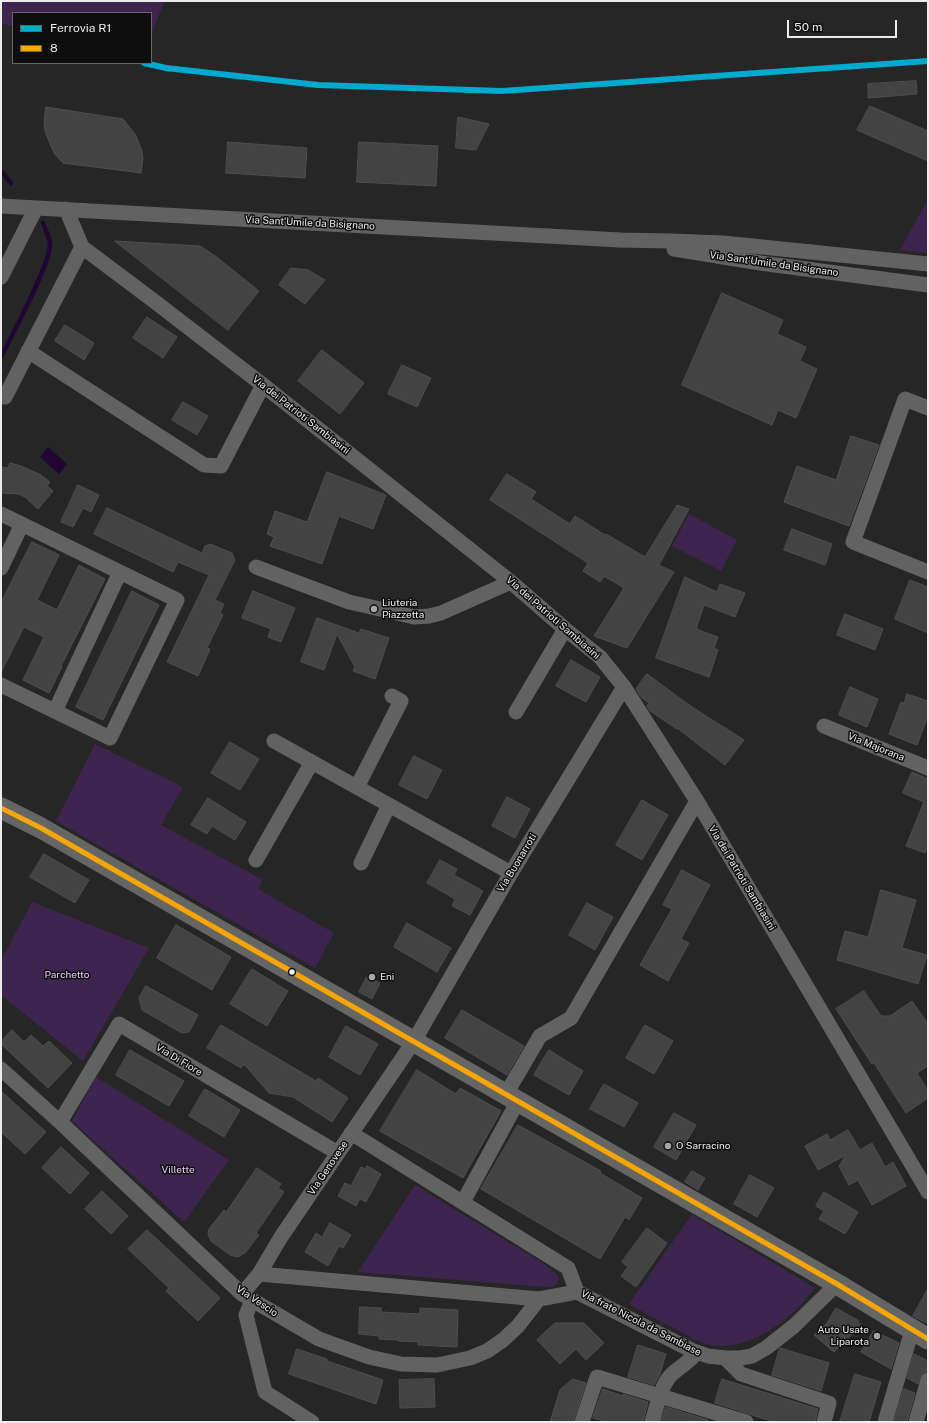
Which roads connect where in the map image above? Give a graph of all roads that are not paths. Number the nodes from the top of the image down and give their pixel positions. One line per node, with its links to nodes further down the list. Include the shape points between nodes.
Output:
1 (1, 206): 2 (street, Via Sant'Umile da Bisignano)
2 (36, 208): 3 (street, Via Sant'Umile da Bisignano); 7 (street)
3 (66, 209): 4 (street, Via Sant'Umile da Bisignano); 5 (street)
4 (620, 240): 6 (street, Via Sant'Umile da Bisignano, via 723,243); 8 (street, Via Sant'Umile da Bisignano, via 760,263)
5 (82, 247): 9 (street); 10 (street, Via dei Patrioti Sambiasini)
6 (928, 264)
7 (1, 277)
8 (928, 285)
9 (28, 351): 10 (street, via 204,465 221,466); 11 (street)
10 (263, 385): 19 (street, Via dei Patrioti Sambiasini)
11 (5, 397)
12 (928, 408): 18 (street, via 905,399 852,542)
13 (1, 514): 14 (street)
14 (22, 524): 16 (street); 17 (street)
15 (256, 567): 19 (street, via 349,602 414,617 441,613)
16 (1, 568)
17 (120, 572): 24 (street); 24 (street, via 177,600 110,738)
18 (928, 572)
19 (511, 582): 20 (street, Via dei Patrioti Sambiasini)
20 (565, 629): 22 (street, Via dei Patrioti Sambiasini, via 600,657); 25 (street)
21 (1, 685): 24 (street)
22 (624, 687): 31 (street, Via dei Patrioti Sambiasini); 36 (street, Via Buonarroti)
23 (392, 696): 30 (street, via 401,701)
24 (55, 711)
25 (516, 712)
26 (824, 726): 29 (street, Via Majorana)
27 (274, 741): 28 (street)
28 (312, 762): 30 (street); 34 (street)
29 (928, 768)
30 (357, 787): 32 (street)
31 (697, 801): 39 (street, via 571,1018 540,1036); 43 (street, Via dei Patrioti Sambiasini)
32 (388, 805): 35 (street); 36 (street)
33 (1, 808): 37 (main road, via 41,828)
34 (256, 860)
35 (361, 863)
36 (511, 873): 37 (street, Via Buonarroti)
37 (414, 1042): 39 (main road); 41 (street, Via Genovese)
38 (1, 1069): 40 (street, Via Vescio)
39 (512, 1098): 44 (street); 46 (main road)
40 (60, 1122): 42 (street, Via Di Fiore, via 119,1024); 48 (street, Via Vescio)
41 (351, 1133): 42 (street, Via Genovese); 44 (street, Via frate Nicola da Sambiase)
42 (338, 1153): 45 (street, Via Genovese)
43 (928, 1192)
44 (462, 1202): 47 (street, Via frate Nicola da Sambiase, via 568,1268)
45 (259, 1274): 48 (street, Via Genovese); 49 (street)
46 (837, 1284): 50 (main road); 52 (street, Via frate Nicola da Sambiase, via 794,1326 766,1348 752,1356)
47 (577, 1292): 49 (street); 51 (street, Via frate Nicola da Sambiase)
48 (247, 1297): 49 (street, Via Vescio, via 319,1339 344,1349 401,1364 437,1365 470,1358 488,1350 518,1326); 56 (street, via 246,1315 265,1392)
49 (539, 1299)
50 (920, 1334): 61 (street)
51 (697, 1352): 52 (street, Via frate Nicola da Sambiase); 54 (street, via 666,1381)
52 (725, 1358): 60 (street, via 741,1374 829,1403)
53 (928, 1380): 62 (street)
54 (660, 1396): 55 (street); 57 (street, via 597,1376); 58 (street)
55 (724, 1419): 59 (street)
56 (312, 1422)
57 (582, 1422)
58 (652, 1422)
59 (746, 1422)
60 (824, 1422)
61 (885, 1422)
62 (916, 1422)

